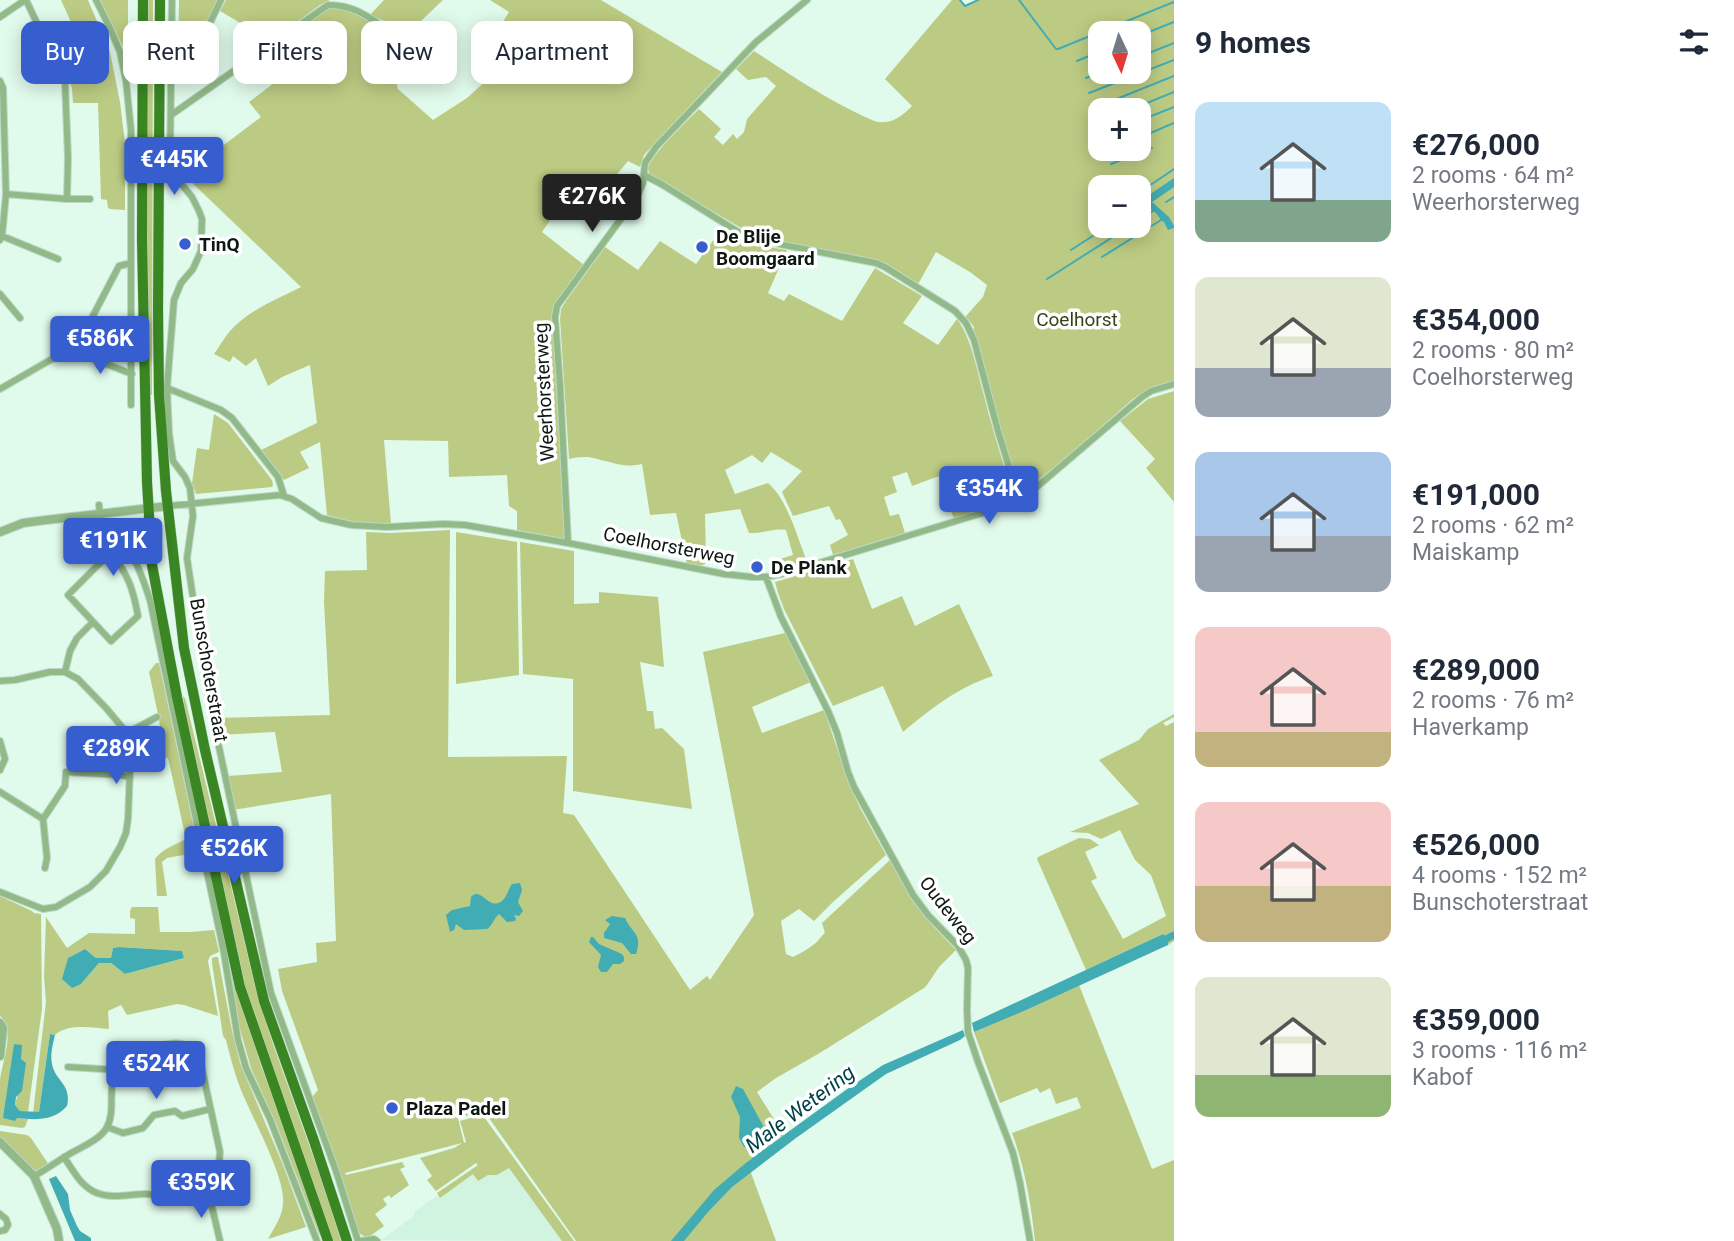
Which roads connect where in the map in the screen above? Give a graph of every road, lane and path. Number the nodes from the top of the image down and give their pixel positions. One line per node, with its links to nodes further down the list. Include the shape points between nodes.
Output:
1 (25, 0): 8 (street); 17 (street, via 65,82)
2 (96, 0): 21 (street, via 117,45 126,82 131,130)
3 (143, 0): 35 (main road, Bunschoterstraat)
4 (160, 0): 33 (main road, Bunschoterstraat, via 158,352)
5 (172, 0): 9 (street, Bunschoterstraat)
6 (222, 0): 10 (street)
7 (807, 0): 15 (street, Weerhorsterweg, via 756,42 683,118 648,157)
8 (0, 17)
9 (172, 21)
10 (212, 21)
11 (375, 21): 14 (street, via 345,5 328,5)
12 (0, 81): 16 (street)
13 (171, 84): 14 (street, Bunschoterstraat)
14 (171, 115): 27 (street, Bunschoterstraat, via 170,161 174,175 200,211 202,230 198,260 174,300)
15 (644, 175): 31 (street, via 748,238 876,263 955,311 974,340); 38 (street, Weerhorsterweg, via 637,197 556,310)
16 (6, 194): 17 (street); 19 (street)
17 (67, 199): 18 (street)
18 (90, 199)
19 (1, 238): 20 (street)
20 (58, 259)
21 (131, 263): 24 (street, via 119,266); 25 (street)
22 (0, 293): 23 (street)
23 (20, 318)
24 (73, 354): 25 (street); 28 (street, via 52,359)
25 (132, 374): 29 (street)
26 (1174, 384): 31 (street, Coelhorsterweg, via 1135,401)
27 (167, 388): 30 (street, via 232,418 278,477); 32 (street, Bunschoterstraat, via 173,461 190,488)
28 (0, 389)
29 (131, 405)
30 (284, 496): 32 (street); 38 (street, Coelhorsterweg, via 321,518 351,525 457,524)
31 (1019, 499): 39 (street, Coelhorsterweg)
32 (192, 504): 33 (street); 69 (street, Bunschoterstraat, via 187,558 207,690 271,993)
33 (168, 506): 35 (street); 68 (main road, Bunschoterstraat, via 187,661 264,1001)
34 (100, 509): 35 (street); 36 (street, via 23,523); 66 (street, via 100,525 127,546 150,600 238,1040)
35 (148, 509): 67 (main road, Bunschoterstraat, via 152,565 165,634 240,987)
36 (0, 533): 37 (street)
37 (0, 541)
38 (568, 542): 39 (street, Coelhorsterweg, via 724,574)
39 (766, 577): 71 (street, Oudeweg, via 831,718 854,787 913,895 966,960 968,1032 1013,1153)
40 (93, 622): 40 (street, via 68,595 111,552 127,573 138,616 111,641); 41 (street, via 77,638)
41 (65, 672): 42 (street); 44 (street, via 78,679)
42 (0, 681)
43 (158, 718): 44 (street)
44 (127, 733): 47 (street)
45 (0, 741): 46 (street, via 5,760)
46 (0, 770)
47 (130, 777): 49 (street, via 65,772 65,786); 51 (street, via 126,833 106,871 90,887 56,907 43,909)
48 (0, 792): 49 (street)
49 (43, 819): 50 (street)
50 (45, 868)
51 (0, 892)
52 (0, 1023): 53 (street)
53 (0, 1056)
54 (68, 1067): 55 (street)
55 (118, 1070): 56 (street, via 160,1046 187,1045 200,1060); 57 (street, via 111,1087)
56 (210, 1109): 57 (street, via 182,1116 175,1111 154,1115 144,1128 123,1133); 61 (street, via 219,1166)
57 (107, 1127): 59 (street)
58 (0, 1142): 60 (street)
59 (64, 1157): 60 (street); 61 (street, via 83,1184 96,1193 150,1194 178,1200)
60 (34, 1176): 64 (street)
61 (202, 1190): 65 (street, via 212,1207)
62 (0, 1214): 63 (street, via 8,1225)
63 (0, 1231)
64 (60, 1241)
65 (220, 1241)
66 (317, 1241)
67 (328, 1241)
68 (347, 1241)
69 (360, 1241): 70 (street, Bunschoterstraat)
70 (377, 1241)
71 (1030, 1241)

